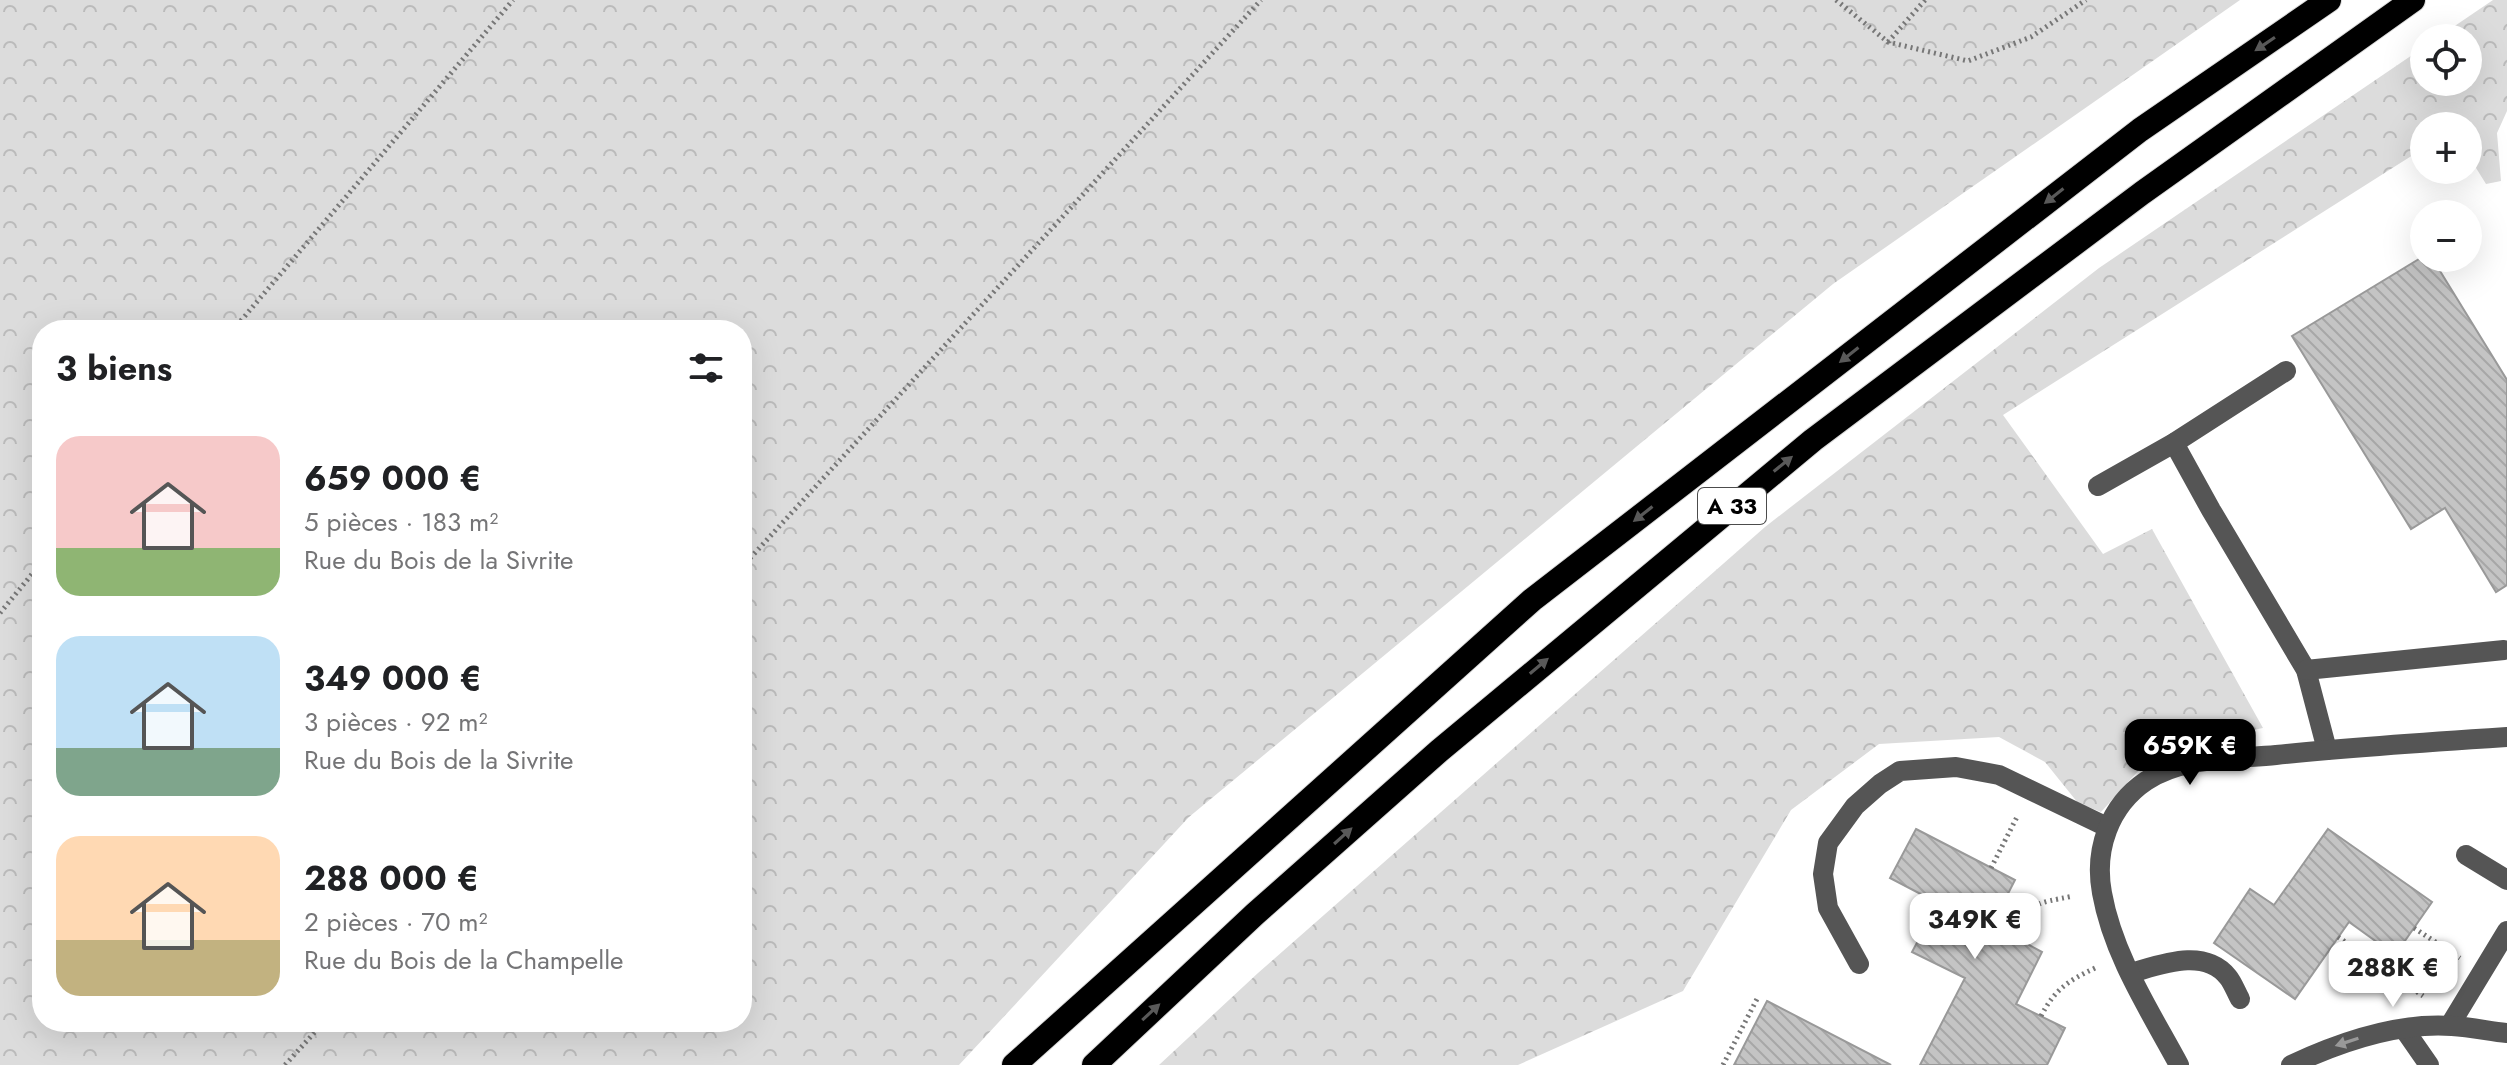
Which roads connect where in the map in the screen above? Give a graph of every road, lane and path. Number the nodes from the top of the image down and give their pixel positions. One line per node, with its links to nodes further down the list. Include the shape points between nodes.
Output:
1 (513, 0): 9 (path)
2 (1261, 0): 13 (path)
3 (1836, 0): 8 (path)
4 (1925, 0): 8 (path)
5 (2086, 0): 8 (path, via 2031,37 1968,61)
6 (2329, 0): 41 (highway, A 33, one-way to 41, via 2140,130 1532,600)
7 (2413, 0): 42 (highway, A 33, one-way to 7, via 1439,751 1813,440 2142,193)
8 (1888, 42)
9 (241, 320)
10 (2286, 371): 11 (street)
11 (2174, 443): 12 (street); 17 (street)
12 (2098, 486)
13 (752, 556)
14 (32, 574): 15 (path)
15 (0, 613)
16 (2504, 650): 17 (street)
17 (2306, 670): 19 (street)
18 (2507, 737): 19 (street)
19 (2327, 750): 21 (street, via 2167,770 2123,801)
20 (2031, 790): 21 (street); 23 (path); 30 (street, via 1999,775 1956,767 1900,771 1855,806 1828,843 1823,874 1828,908)
21 (2107, 827): 25 (street, via 2100,861)
22 (2466, 855): 24 (street)
23 (1991, 868)
24 (2507, 880)
25 (2102, 891): 29 (path, via 2035,904); 31 (street)
26 (2414, 928): 32 (path)
27 (2507, 931): 32 (street)
28 (2338, 937): 36 (path)
29 (2016, 938)
30 (1859, 964)
31 (2126, 964): 34 (street, via 2205,961 2227,975); 35 (path, via 2069,980); 44 (street)
32 (2482, 973): 36 (street)
33 (1758, 997): 43 (path)
34 (2240, 999)
35 (2041, 1016)
36 (2453, 1022): 37 (street); 39 (street)
37 (2404, 1029): 45 (street, one-way to 45, via 2349,1040); 46 (street)
38 (315, 1032): 40 (path)
39 (2507, 1033)
40 (285, 1065)
41 (1014, 1065)
42 (1094, 1065)
43 (1723, 1065)
44 (2179, 1065)
45 (2291, 1065)
46 (2429, 1065)

